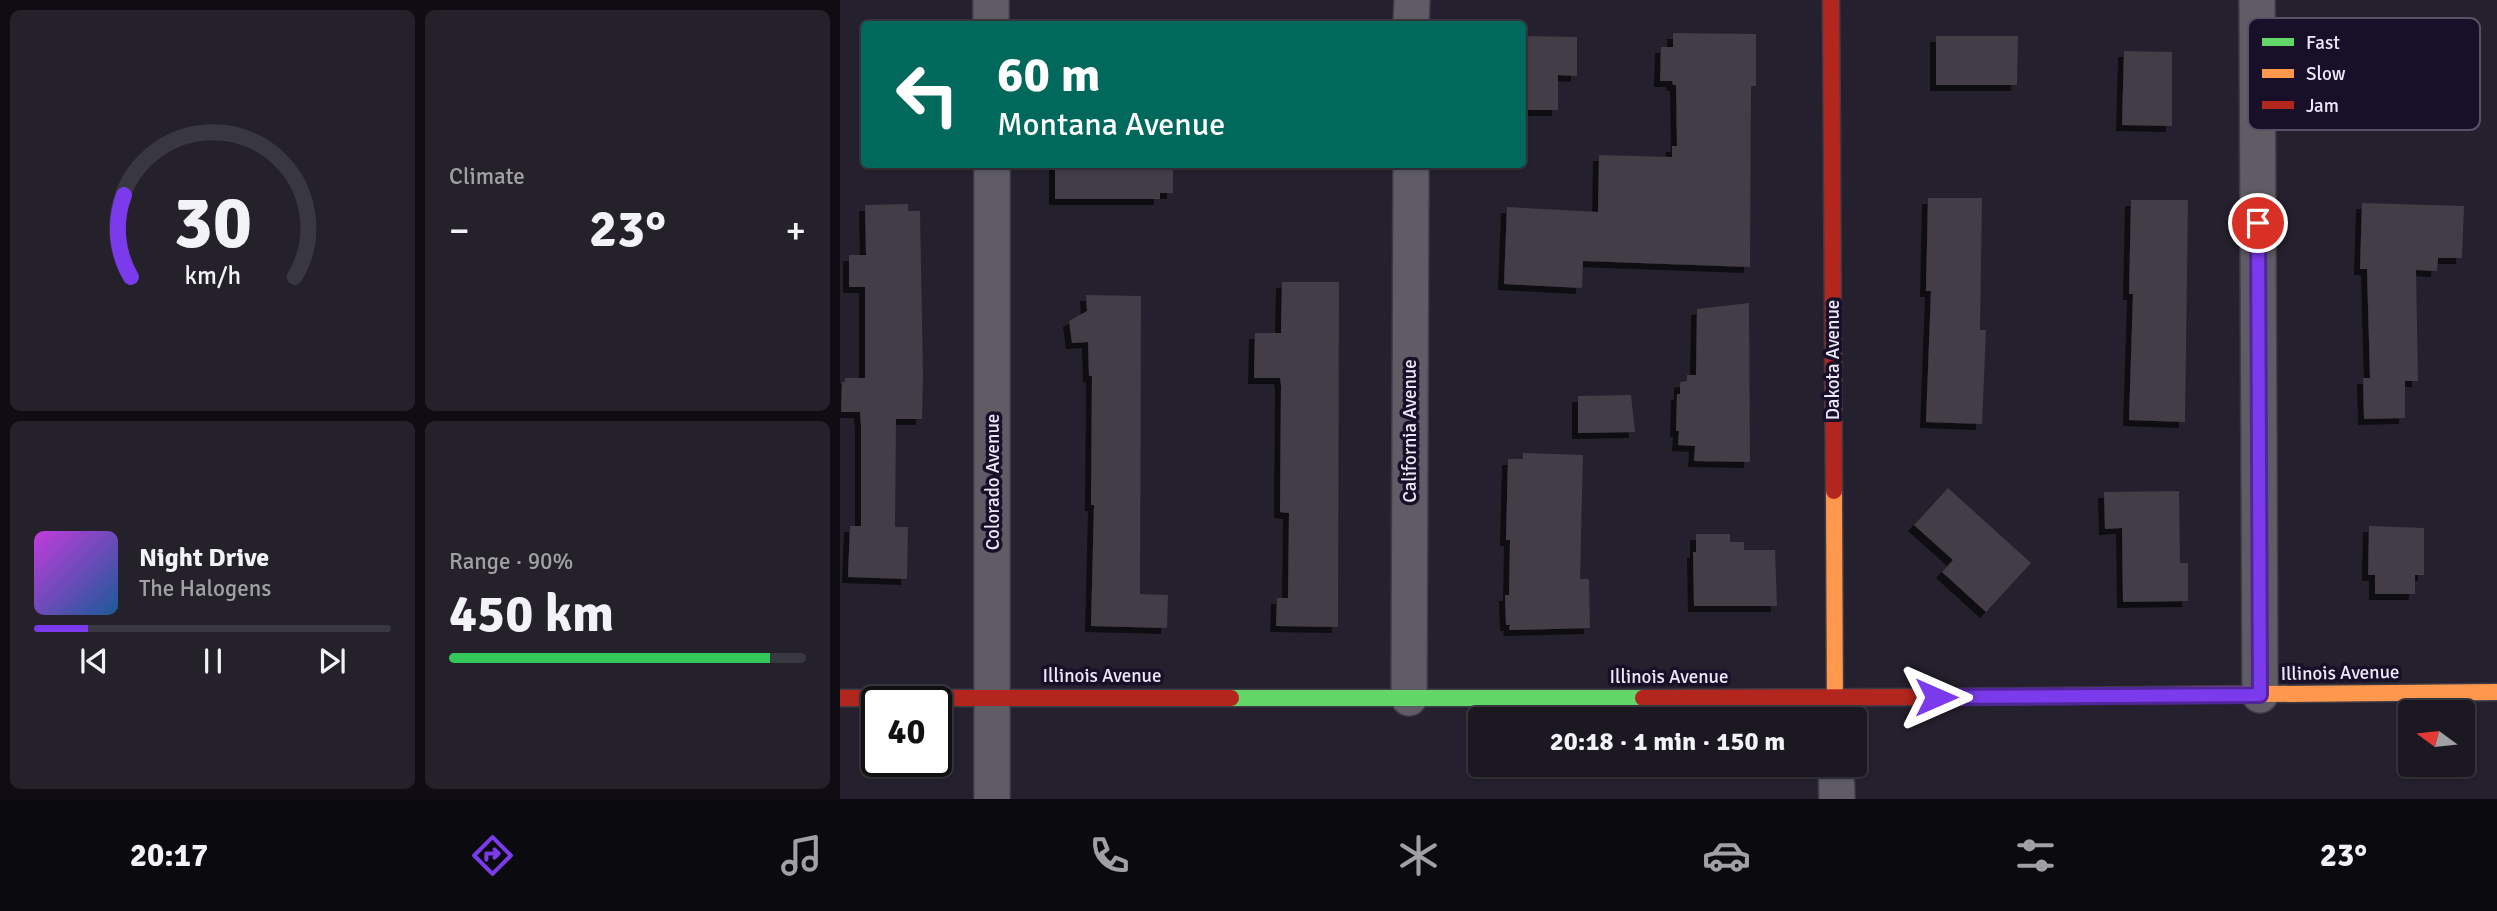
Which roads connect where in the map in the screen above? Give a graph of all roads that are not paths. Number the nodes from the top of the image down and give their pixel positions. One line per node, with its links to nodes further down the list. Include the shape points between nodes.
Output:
1 (991, 0): 6 (street)
2 (1412, 0): 7 (street)
3 (1831, 0): 16 (street, Dakota Avenue)
4 (2257, 0): 5 (street)
5 (2257, 18)
6 (991, 21)
7 (1411, 21)
8 (2258, 130): 12 (street)
9 (992, 168): 13 (street, Colorado Avenue)
10 (1411, 168): 15 (street, California Avenue)
11 (2497, 692): 12 (street, Illinois Avenue)
12 (2260, 695): 16 (street, Illinois Avenue)
13 (993, 697): 14 (street, Illinois Avenue); 15 (street, Illinois Avenue); 19 (street, Colorado Avenue)
14 (840, 698)
15 (1409, 698): 16 (street, Illinois Avenue)
16 (1835, 698): 17 (street, Dakota Avenue)
17 (1835, 707)
18 (1836, 777): 20 (street)
19 (992, 799)
20 (1837, 799)

